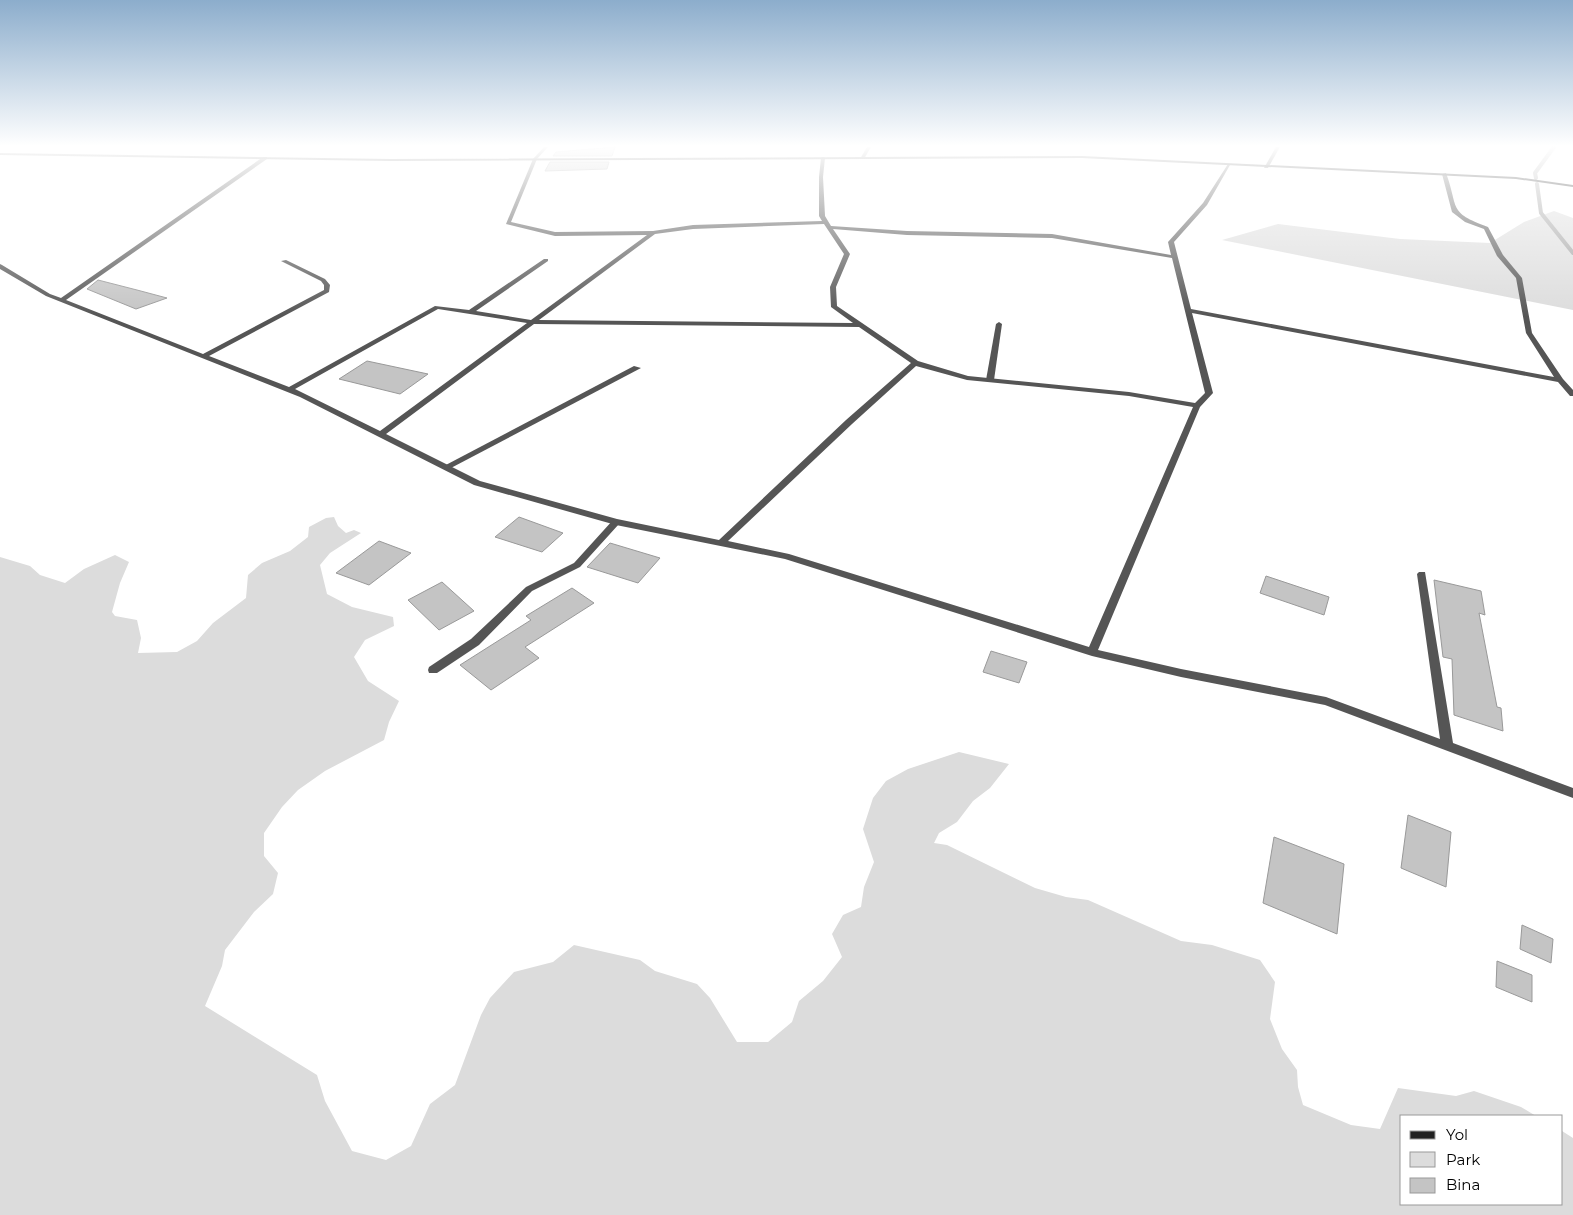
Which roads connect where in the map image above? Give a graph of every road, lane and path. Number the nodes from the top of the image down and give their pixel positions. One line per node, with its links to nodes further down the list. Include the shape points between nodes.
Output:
1 (200, 204): 12 (street)
2 (516, 204): 7 (street, via 508,223 555,234)
3 (822, 204): 6 (street, via 822,216)
4 (1205, 204): 8 (street, via 1171,242)
5 (1452, 204): 22 (street, via 1454,211 1467,221 1486,228 1500,256 1519,278 1529,333)
6 (828, 225): 7 (street, via 693,227); 8 (street, via 933,234 1052,236); 17 (street, via 847,254 833,287 834,308)
7 (652, 233): 15 (street)
8 (1174, 257): 14 (street)
9 (546, 260): 13 (street)
10 (284, 261): 18 (street, via 323,280 327,291)
11 (0, 266): 12 (street)
12 (62, 300): 18 (street)
13 (470, 312): 15 (street); 23 (street, via 437,307)
14 (1190, 312): 22 (street); 25 (street, via 1209,393)
15 (533, 322): 17 (street); 26 (street)
16 (998, 324): 21 (street)
17 (860, 325): 19 (street)
18 (204, 356): 23 (street)
19 (915, 363): 21 (street, via 967,378); 29 (street)
20 (637, 368): 27 (street)
21 (990, 380): 25 (street, via 1129,394)
22 (1560, 380): 24 (street)
23 (289, 390): 26 (street)
24 (1573, 394)
25 (1197, 406): 31 (street)
26 (380, 434): 27 (street)
27 (446, 467): 28 (street, via 477,483)
28 (616, 522): 29 (street); 32 (street, via 578,565 529,589 475,642)
29 (721, 542): 31 (street, via 786,556)
30 (1422, 574): 33 (street)
31 (1092, 652): 33 (street, via 1326,701)
32 (433, 670)
33 (1446, 745): 34 (street)
34 (1573, 793)

